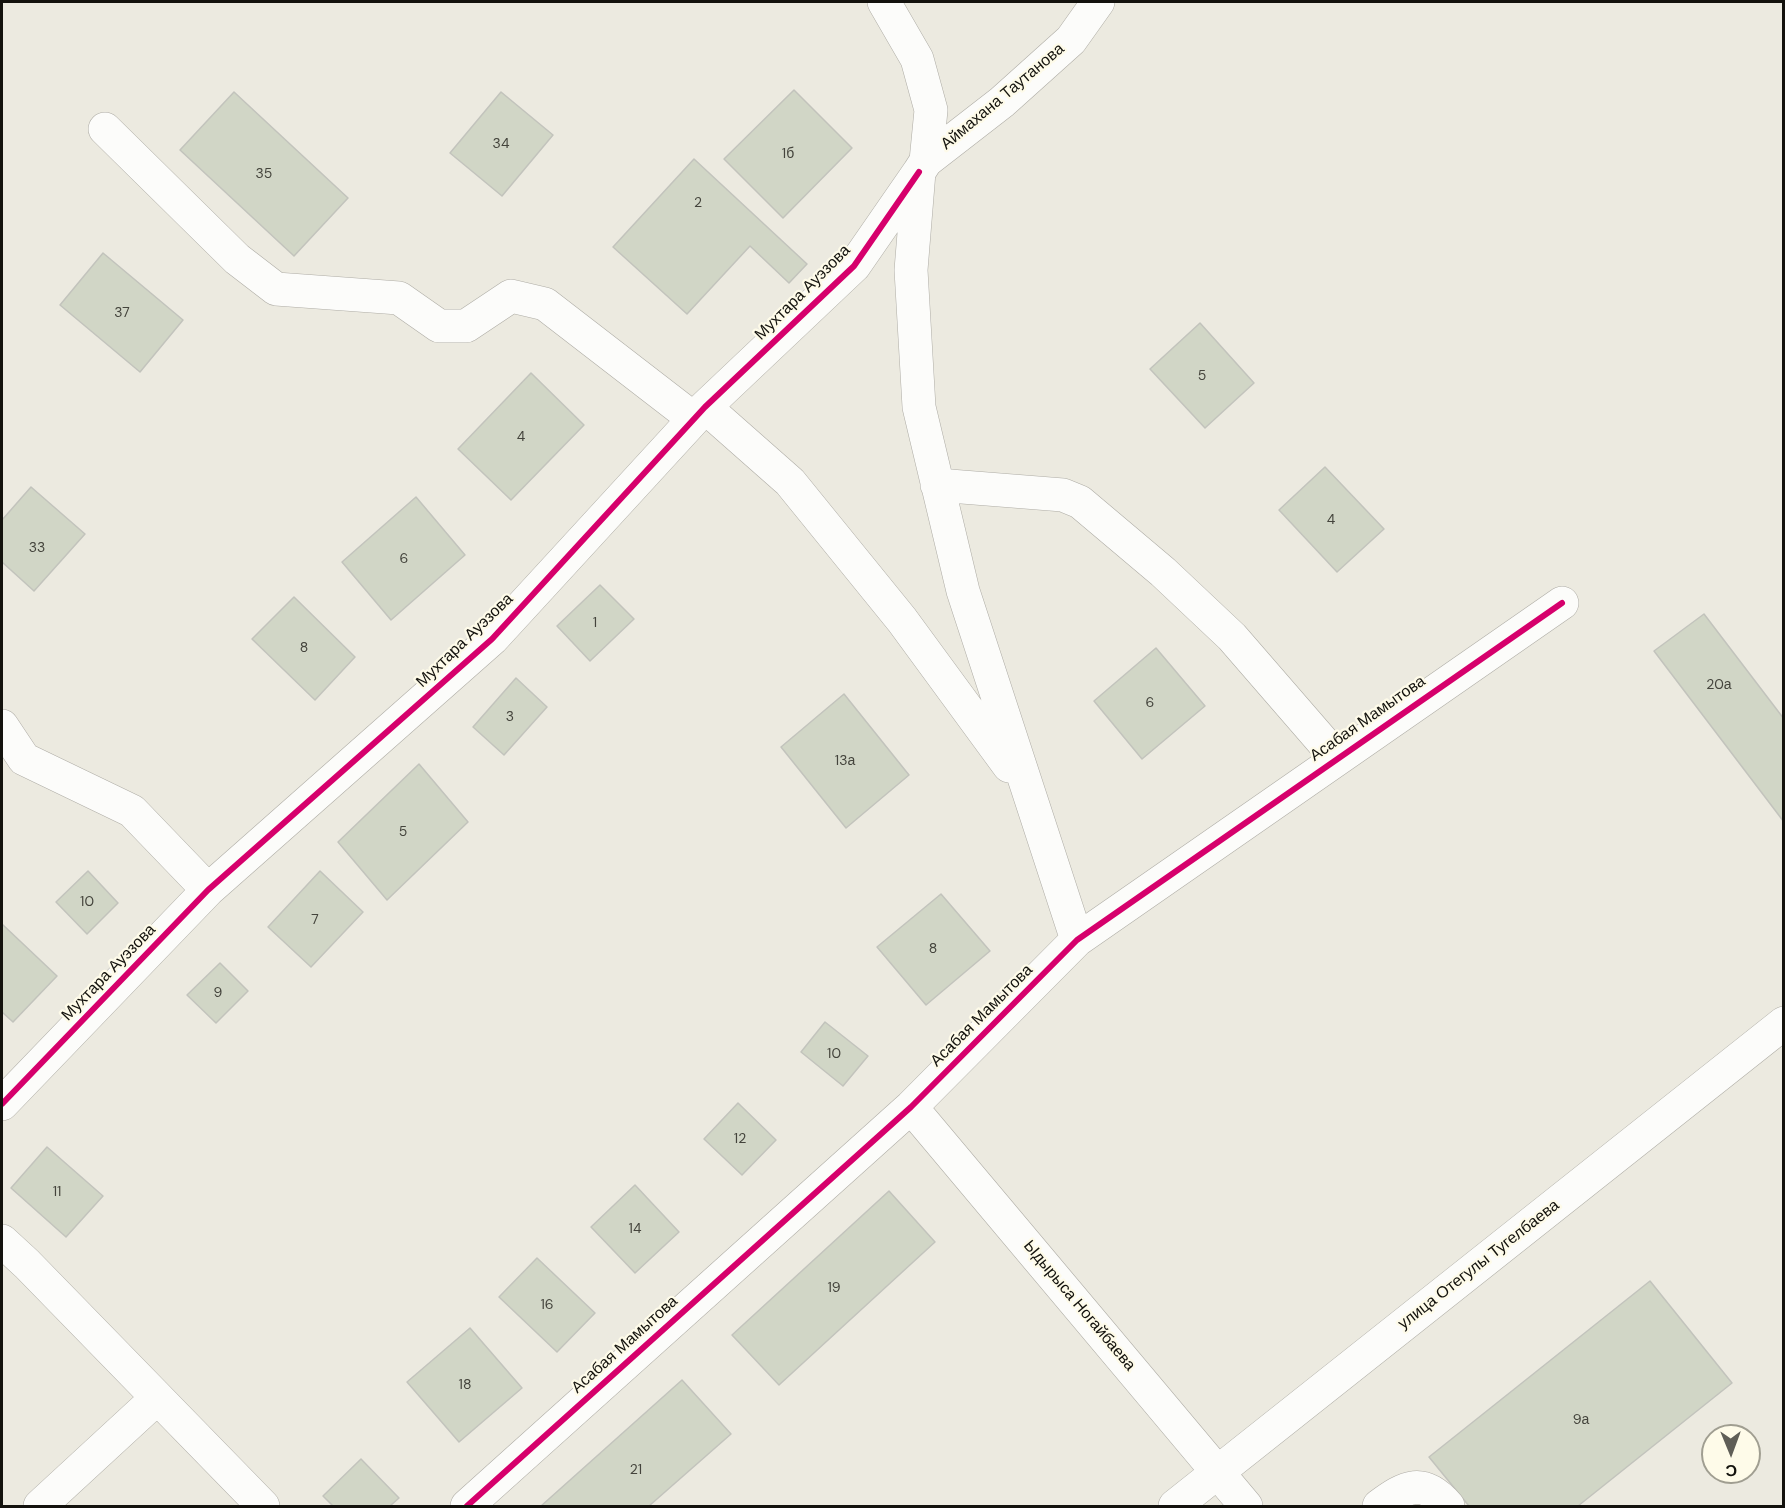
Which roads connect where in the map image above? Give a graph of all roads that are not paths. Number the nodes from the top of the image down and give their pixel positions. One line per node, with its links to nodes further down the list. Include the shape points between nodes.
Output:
1 (884, 2): 4 (street, via 917,59 931,110)
2 (1098, 2): 4 (street, Аймахана Таутанова, via 1071,40)
3 (105, 129): 5 (street, via 237,260 276,289 399,298 439,326 466,326 511,296 545,304)
4 (922, 167): 5 (street, Мухтара Ауэзова, via 854,266); 6 (street, via 911,281 919,407)
5 (699, 413): 10 (street, via 790,482 902,620); 11 (street, Мухтара Ауэзова, via 492,639)
6 (937, 484): 9 (street, via 1063,495 1080,502 1232,637); 10 (street, via 963,591)
7 (1562, 603): 9 (street, Асабая Мамытова)
8 (2, 726): 11 (street, via 24,759 132,811)
9 (1336, 757): 12 (street, Асабая Мамытова)
10 (1026, 789): 12 (street)
11 (208, 890): 14 (street, Мухтара Ауэзова)
12 (1077, 940): 15 (street, Асабая Мамытова)
13 (1784, 1023): 18 (street, улица Отегулы Тугелбаева)
14 (2, 1104)
15 (911, 1107): 18 (street, Ыдырыса Ногайбаева); 21 (street, Асабая Мамытова)
16 (2, 1241): 17 (street)
17 (156, 1399): 19 (street); 20 (street)
18 (1219, 1472): 22 (street, улица Отегулы Тугелбаева); 23 (street, Ыдырыса Ногайбаева)
19 (40, 1506)
20 (263, 1506)
21 (467, 1506)
22 (1175, 1506)
23 (1246, 1506)
24 (1379, 1506): 25 (street, via 1399,1492 1423,1486 1436,1492)
25 (1448, 1506)

